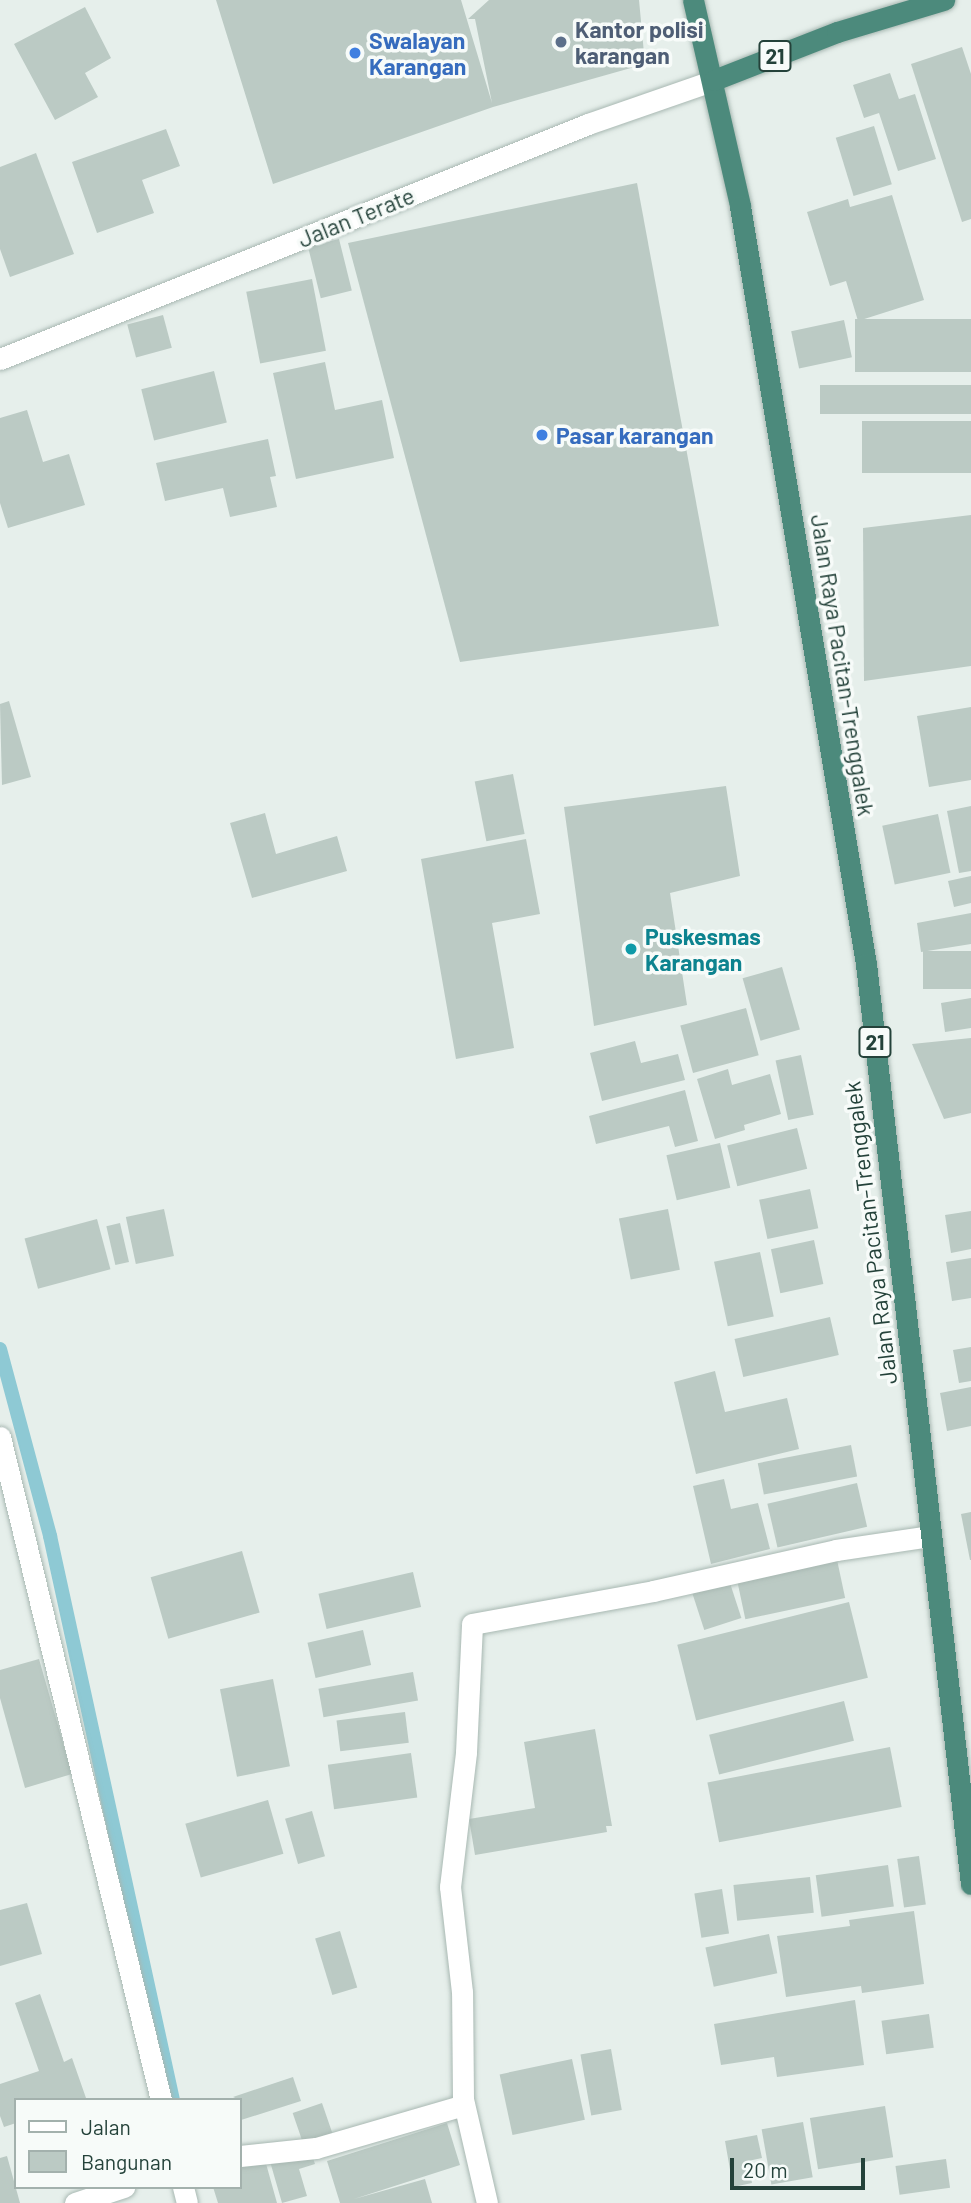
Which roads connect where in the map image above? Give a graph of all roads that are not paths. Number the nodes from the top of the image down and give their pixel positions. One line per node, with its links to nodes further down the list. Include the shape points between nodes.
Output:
1 (693, 0): 3 (highway)
2 (944, 0): 3 (highway, 21, via 837,32)
3 (713, 80): 4 (street, Jalan Terate, via 588,124); 6 (highway, Jalan Raya Pacitan-Trenggalek / 21, via 740,206 866,964)
4 (0, 359)
5 (0, 1437): 8 (street)
6 (931, 1536): 7 (highway, Jalan Raya Pacitan-Trenggalek / 21); 9 (street, via 836,1550 653,1591 472,1624 466,1752 450,1887 462,1992)
7 (971, 1884)
8 (162, 2098)
9 (464, 2105): 10 (street, via 316,2148); 13 (street)
10 (242, 2156)
11 (118, 2189): 12 (street)
12 (75, 2203)
13 (487, 2203)

